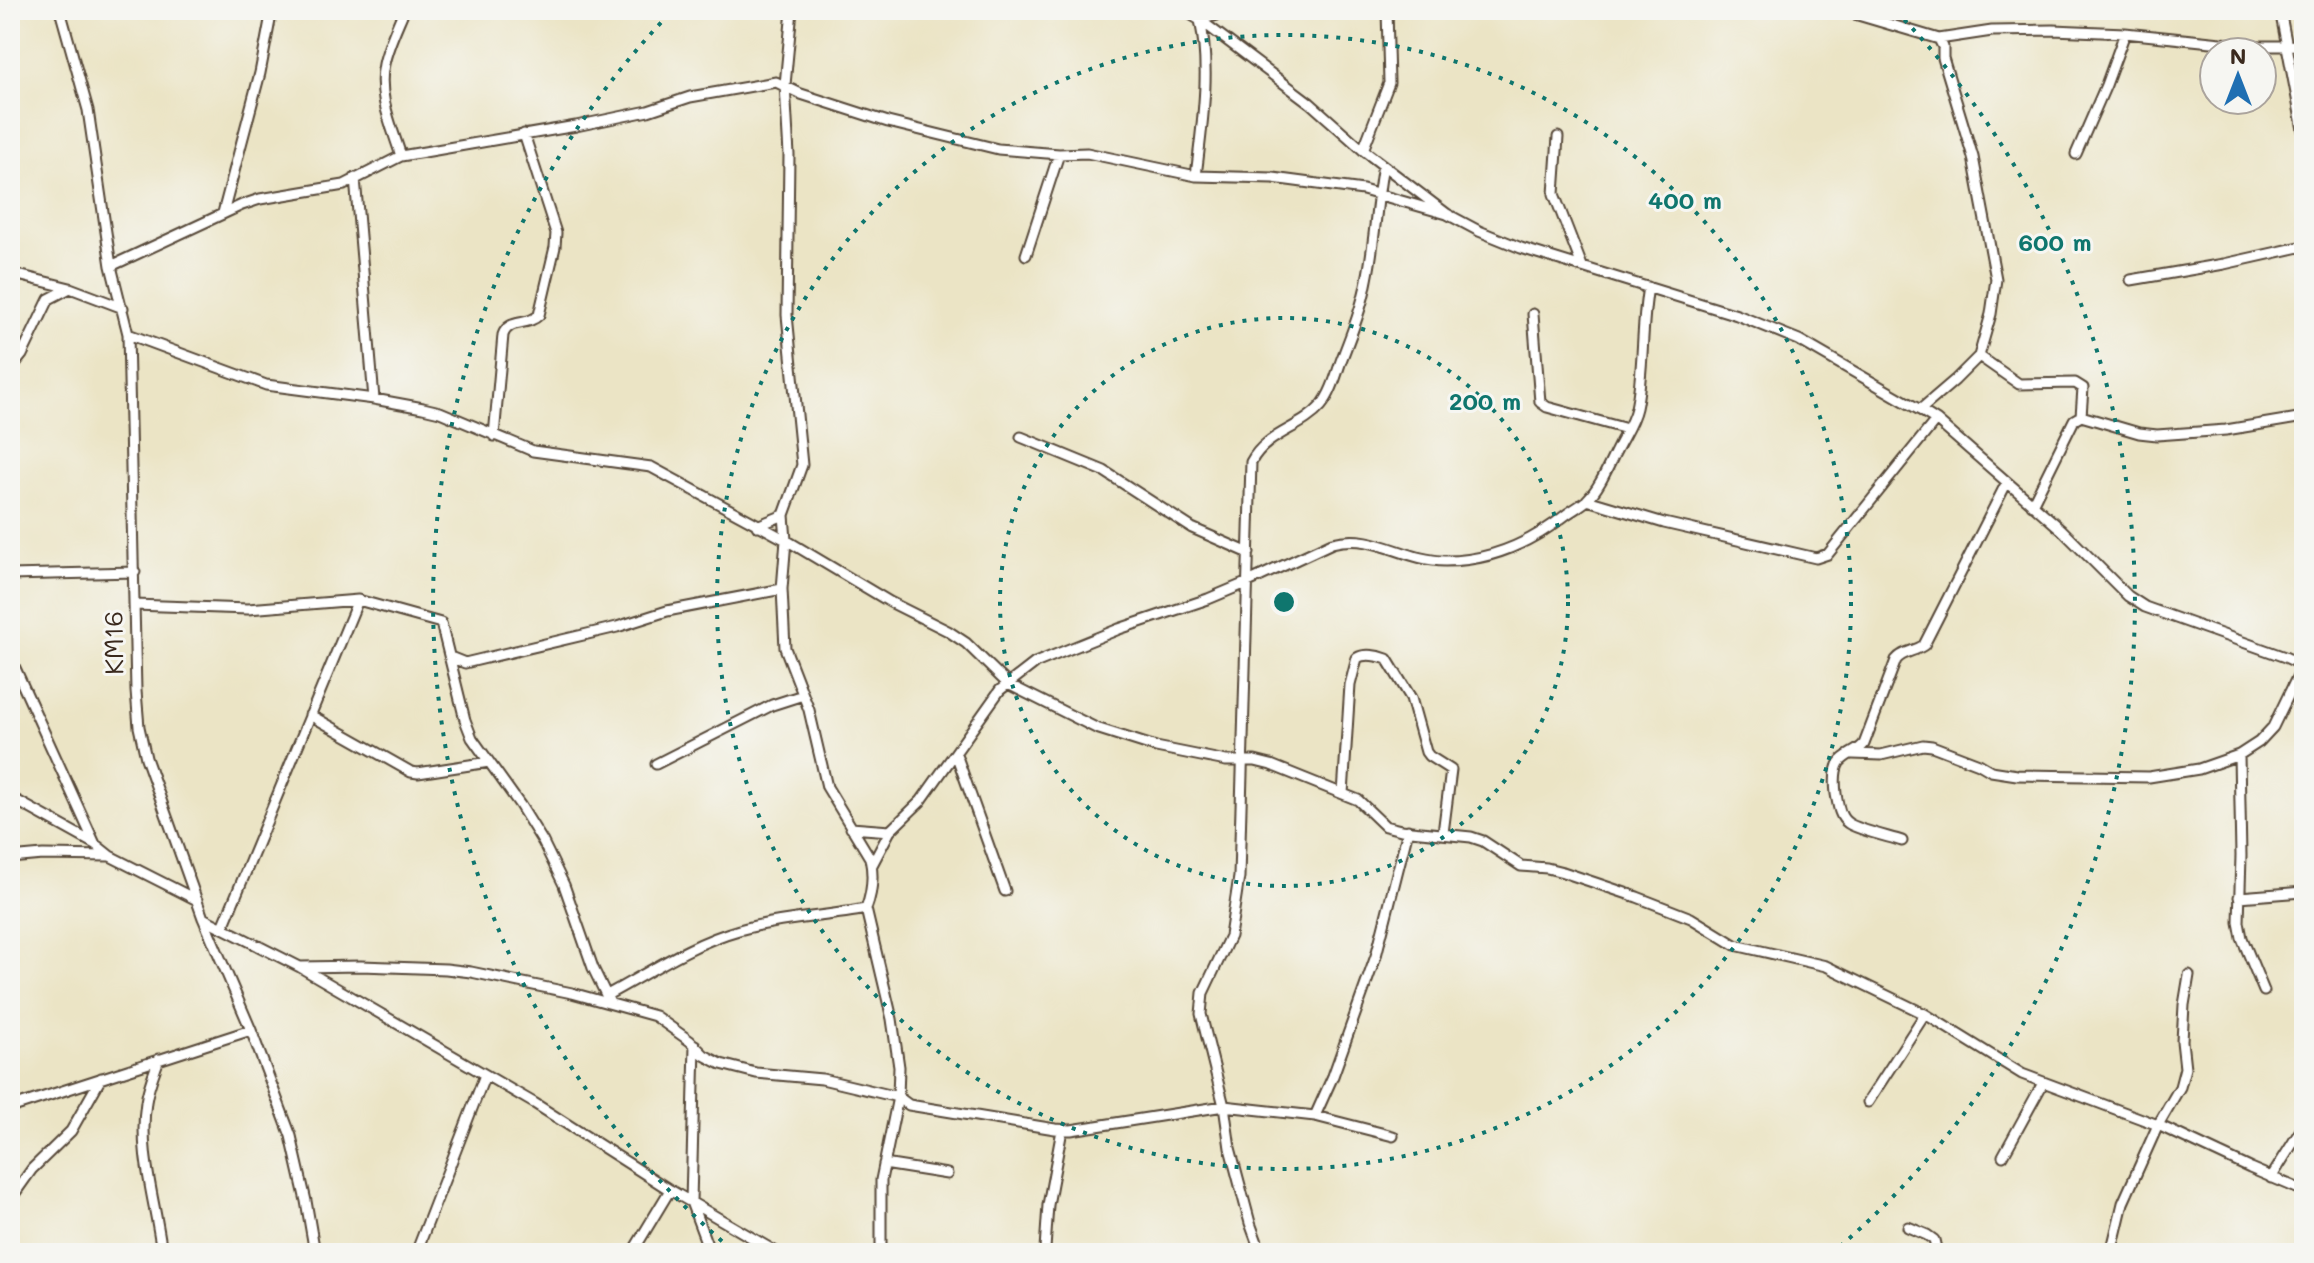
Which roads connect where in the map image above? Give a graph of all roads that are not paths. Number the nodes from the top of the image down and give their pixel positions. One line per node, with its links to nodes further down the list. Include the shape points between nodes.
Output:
1 (60, 10): 31 (street, KM16, via 88,110)
2 (272, 10): 27 (street)
3 (404, 10): 22 (street, via 383,73 384,97)
4 (792, 10): 15 (street)
5 (1183, 10): 10 (street)
6 (1234, 10): 10 (street)
7 (1387, 10): 19 (street, via 1389,83)
8 (1841, 10): 12 (street)
9 (2280, 10): 14 (street)
10 (1200, 20): 19 (street); 24 (street, via 1205,70)
11 (2125, 33): 12 (street, via 1992,31); 14 (street); 21 (street)
12 (1939, 39): 42 (street, via 1973,157 1996,279)
13 (2304, 44): 14 (street)
14 (2286, 46): 17 (street)
15 (785, 85): 16 (street, via 745,86); 20 (street, via 888,122 998,149); 55 (street, via 787,315 802,465)
16 (524, 134): 22 (street); 50 (street, via 555,225 555,247 539,315 509,325 503,335)
17 (2304, 135)
18 (1558, 137): 32 (street, via 1554,194)
19 (1363, 150): 23 (street)
20 (1059, 154): 24 (street, via 1087,153); 30 (street)
21 (2076, 154)
22 (401, 156): 25 (street)
23 (1383, 165): 26 (street); 28 (street)
24 (1196, 176): 26 (street, via 1273,178)
25 (355, 178): 27 (street, via 333,188 260,199); 44 (street)
26 (1378, 194): 28 (street); 58 (street, via 1367,281 1329,393 1310,416 1268,441 1251,462)
27 (223, 213): 31 (street)
28 (1447, 214): 32 (street, via 1521,248)
29 (2304, 246): 34 (street)
30 (1026, 255)
31 (111, 266): 39 (street, KM16)
32 (1582, 266): 36 (street)
33 (10, 273): 35 (street)
34 (2131, 280)
35 (41, 281): 37 (street); 38 (street)
36 (1648, 287): 45 (street, via 1799,340); 49 (street, via 1636,407)
37 (70, 288): 38 (street); 39 (street)
38 (49, 299): 43 (street)
39 (123, 308): 41 (street, KM16)
40 (1533, 314): 49 (street, via 1540,402)
41 (128, 334): 44 (street, via 266,385); 59 (street, KM16)
42 (1979, 356): 45 (street); 46 (street, via 2019,384 2082,385)
43 (10, 370)
44 (374, 399): 50 (street, via 440,412)
45 (1920, 410): 48 (street)
46 (2081, 416): 47 (street, via 2157,435); 54 (street, via 2074,420)
47 (2304, 417)
48 (1936, 420): 52 (street); 53 (street, via 1828,554 1816,558)
49 (1627, 429): 53 (street)
50 (494, 436): 56 (street, via 533,451 651,467)
51 (1021, 437): 58 (street, via 1104,471 1192,528)
52 (2007, 482): 54 (street); 74 (street, via 1924,645 1896,660 1864,744)
53 (1587, 500): 61 (street, via 1542,533 1481,558 1440,561 1346,540)
54 (2032, 505): 68 (street, via 2145,607)
55 (784, 515): 56 (street); 57 (street)
56 (757, 526): 57 (street)
57 (786, 540): 62 (street); 70 (street, via 948,631)
58 (1249, 553): 61 (street)
59 (135, 572): 60 (street); 64 (street, KM16)
60 (10, 575)
61 (1246, 583): 70 (street, via 1035,663); 76 (street)
62 (782, 589): 67 (street, via 667,611); 71 (street, via 785,648)
63 (358, 600): 64 (street, via 248,609); 66 (street, via 441,623); 72 (street)
64 (134, 605): 93 (street, KM16, via 139,727)
65 (10, 657): 86 (street)
66 (450, 657): 67 (street); 69 (street)
67 (465, 663): 69 (street)
68 (2304, 666): 75 (street, via 2273,727)
69 (455, 677): 77 (street, via 472,738)
70 (1008, 684): 73 (street); 76 (street, via 1128,739)
71 (803, 695): 78 (street, via 772,705); 81 (street, via 827,787)
72 (310, 715): 77 (street, via 411,772); 96 (street)
73 (956, 754): 83 (street, via 921,801); 90 (street)
74 (1853, 754): 75 (street, via 1881,755 1923,745 1995,772 2114,777 2199,769); 85 (street, via 1836,772 1840,812 1848,823)
75 (2239, 755): 92 (street)
76 (1242, 761): 79 (street, via 1271,765); 110 (street, via 1239,877 1230,936 1201,1003)
77 (489, 762): 100 (street, via 543,842)
78 (656, 764)
79 (1343, 794): 82 (street, via 1358,800 1385,826); 84 (street, via 1351,677 1357,658 1381,657 1408,692 1426,752 1451,770)
80 (10, 797): 86 (street)
81 (851, 828): 83 (street); 89 (street)
82 (1408, 830): 84 (street); 112 (street, via 1376,956)
83 (890, 831): 89 (street)
84 (1443, 833): 101 (street, via 1483,841 1521,866 1563,872 1637,897 1691,918 1735,945 1826,966)
85 (1902, 841)
86 (95, 844): 87 (street)
87 (110, 856): 88 (street); 93 (street)
88 (10, 858)
89 (872, 866): 94 (street)
90 (1005, 891)
91 (2304, 892): 92 (street)
92 (2239, 897): 99 (street, via 2242,938)
93 (197, 900): 95 (street, KM16)
94 (866, 909): 100 (street, via 736,930 687,950); 108 (street, via 897,1043)
95 (203, 918): 96 (street); 102 (street, KM16)
96 (223, 927): 97 (street)
97 (300, 967): 100 (street, via 458,971); 105 (street)
98 (2189, 975): 113 (street, via 2182,1041 2185,1068)
99 (2264, 991)
100 (609, 999): 103 (street, via 655,1016)
101 (1925, 1014): 107 (street); 109 (street)
102 (251, 1030): 104 (street); 128 (street, KM16, via 291,1136)
103 (695, 1045): 108 (street, via 713,1060 739,1070 822,1079); 124 (street)
104 (159, 1059): 106 (street); 127 (street, via 144,1122)
105 (485, 1075): 121 (street); 129 (street)
106 (101, 1078): 111 (street); 123 (street, via 71,1131 32,1169)
107 (2043, 1083): 113 (street); 117 (street)
108 (898, 1097): 115 (street, via 909,1105); 118 (street)
109 (1868, 1102)
110 (1224, 1106): 112 (street); 115 (street); 134 (street, via 1233,1162)
111 (10, 1108)
112 (1315, 1116): 116 (street)
113 (2158, 1125): 120 (street); 136 (street, via 2123,1203)
114 (2304, 1125): 120 (street)
115 (1062, 1130): 126 (street)
116 (1393, 1136)
117 (2003, 1156)
118 (884, 1164): 119 (street); 133 (street)
119 (947, 1174)
120 (2271, 1178): 122 (street)
121 (670, 1190): 124 (street); 130 (street)
122 (2304, 1191)
123 (10, 1200)
124 (691, 1202): 131 (street); 132 (street)
125 (1908, 1227): 135 (street, via 1934,1240)
126 (1045, 1249)
127 (162, 1253)
128 (315, 1253)
129 (416, 1253)
130 (632, 1253)
131 (710, 1253)
132 (778, 1253)
133 (881, 1253)
134 (1261, 1253)
135 (1937, 1253)
136 (2111, 1253)

